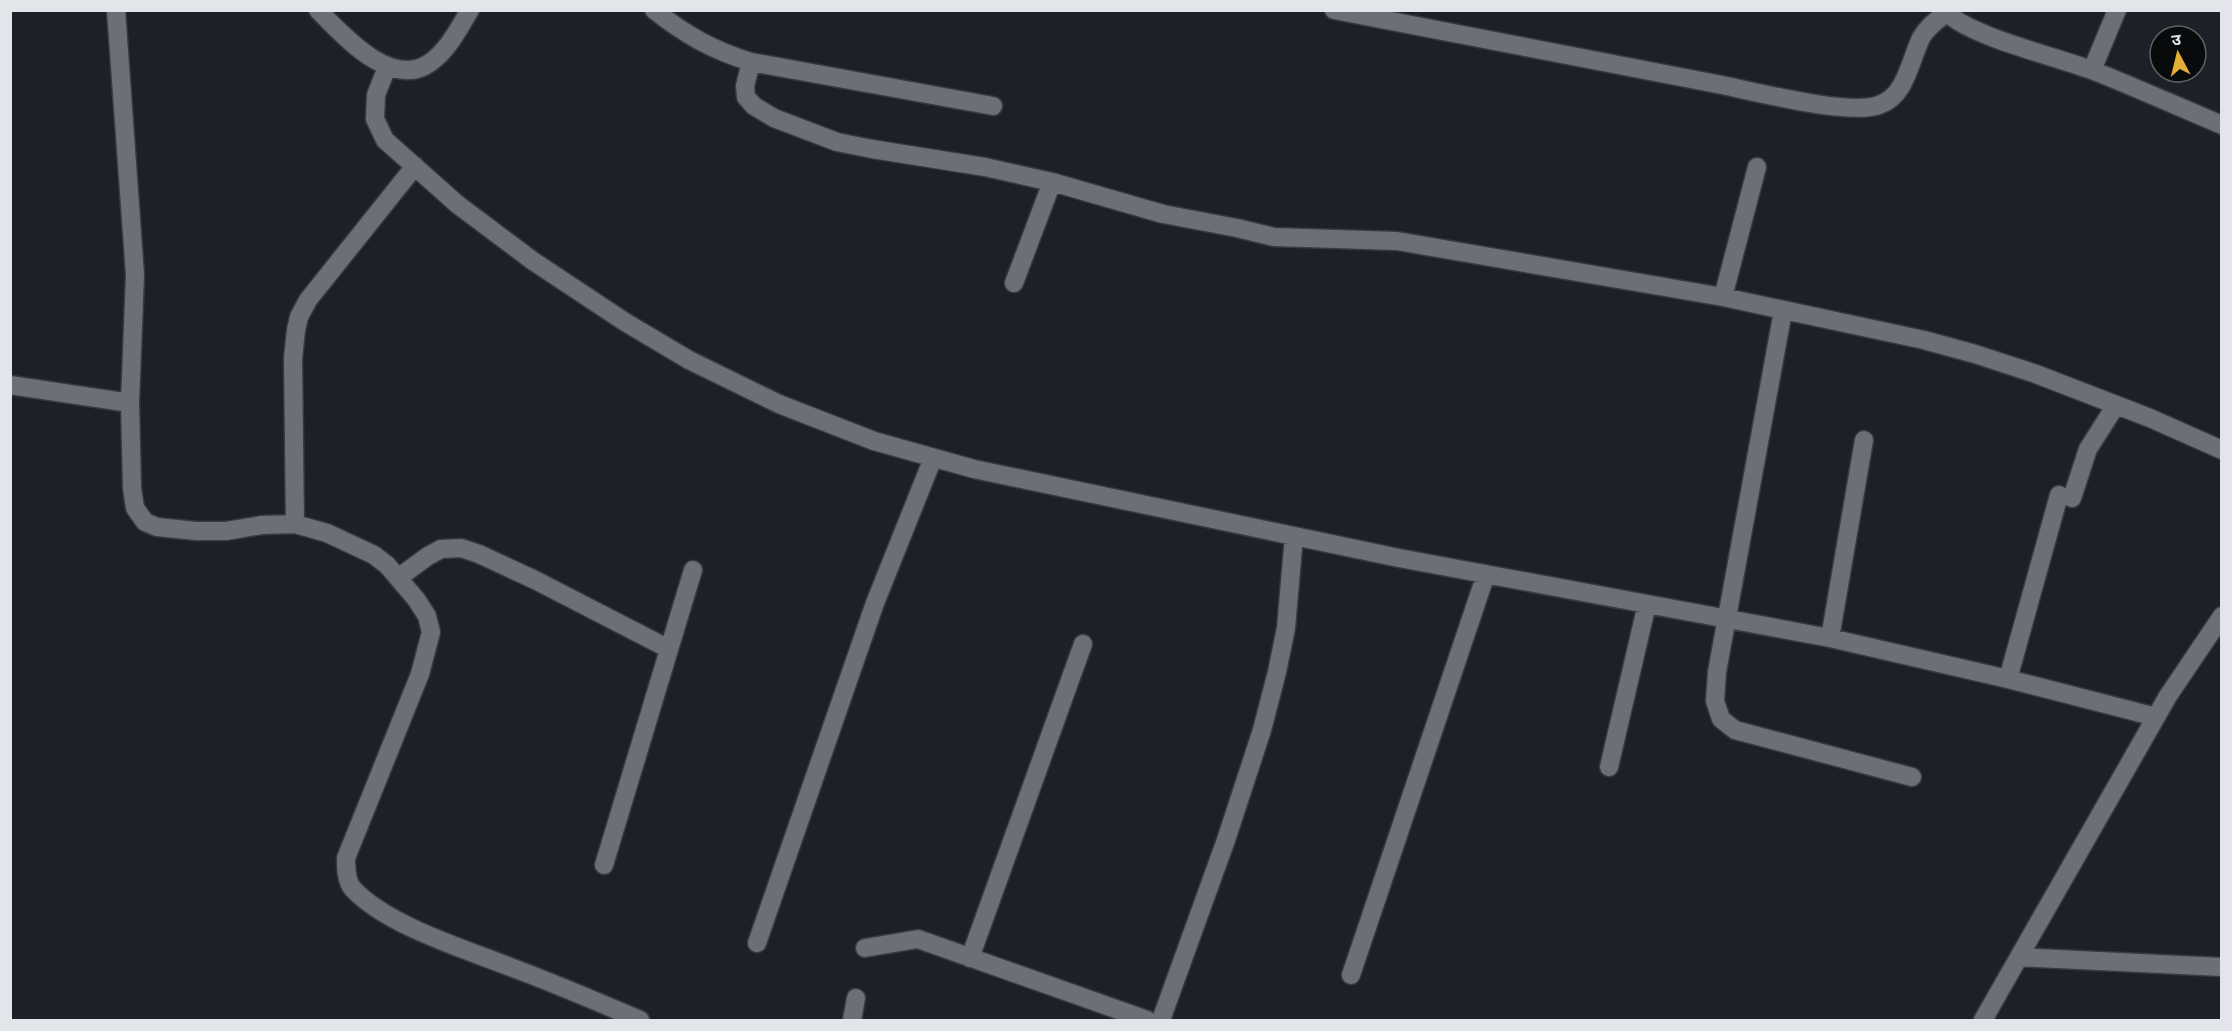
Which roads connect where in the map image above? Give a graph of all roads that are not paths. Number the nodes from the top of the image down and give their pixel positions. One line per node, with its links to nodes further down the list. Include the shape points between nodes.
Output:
1 (116, 10): 20 (street, via 135,275)
2 (318, 10): 9 (street, via 365,54)
3 (470, 10): 9 (street, via 453,38 430,63 409,71)
4 (654, 10): 8 (street, via 699,42)
5 (1334, 10): 7 (street, via 1860,109 1891,100 1922,38)
6 (2117, 10): 10 (street)
7 (1946, 12): 10 (street, via 1982,33)
8 (751, 62): 11 (street); 15 (street, via 746,97 774,118 810,133 872,150 985,167)
9 (387, 67): 13 (street, via 376,95 375,119 385,140)
10 (2092, 70): 12 (street)
11 (993, 105)
12 (2222, 125)
13 (415, 166): 24 (street, via 457,204 533,261 689,360 779,404 874,441); 25 (street, via 308,300 299,317 293,358)
14 (1757, 167): 17 (street)
15 (1052, 182): 16 (street); 17 (street, via 1163,214 1274,237 1397,242)
16 (1014, 284)
17 (1723, 297): 18 (street)
18 (1783, 311): 21 (street, via 1975,354); 32 (street)
19 (10, 385): 20 (street)
20 (130, 403): 25 (street, via 132,488 135,508 145,522 196,531)
21 (2116, 405): 23 (street); 37 (street, via 2088,449 2066,497)
22 (1864, 440): 33 (street)
23 (2222, 450)
24 (933, 458): 26 (street); 42 (street, via 875,603)
25 (294, 524): 29 (street, via 327,533 374,555)
26 (1294, 536): 28 (street); 52 (street, via 1286,628 1262,730)
27 (693, 570): 36 (street)
28 (1486, 574): 30 (street); 47 (street)
29 (398, 578): 36 (street, via 441,549 460,548 536,580); 49 (street, via 427,616 430,632 420,674 346,858 351,887 367,901 425,934)
30 (1647, 604): 32 (street); 39 (street)
31 (2222, 616): 34 (street)
32 (1726, 619): 33 (street); 40 (street, via 1715,701 1720,719 1735,730)
33 (1830, 638): 37 (street)
34 (2214, 641): 38 (street)
35 (1083, 644): 45 (street)
36 (669, 649): 41 (street)
37 (2008, 679): 38 (street)
38 (2156, 717): 44 (street)
39 (1609, 767)
40 (1912, 777)
41 (604, 865)
42 (757, 944)
43 (865, 948): 45 (street, via 918,939)
44 (2019, 957): 46 (street); 53 (street)
45 (970, 958): 51 (street)
46 (2222, 967)
47 (1351, 975)
48 (856, 998): 50 (street)
49 (640, 1020)
50 (852, 1020)
51 (1147, 1020)
52 (1161, 1020)
53 (1983, 1020)

